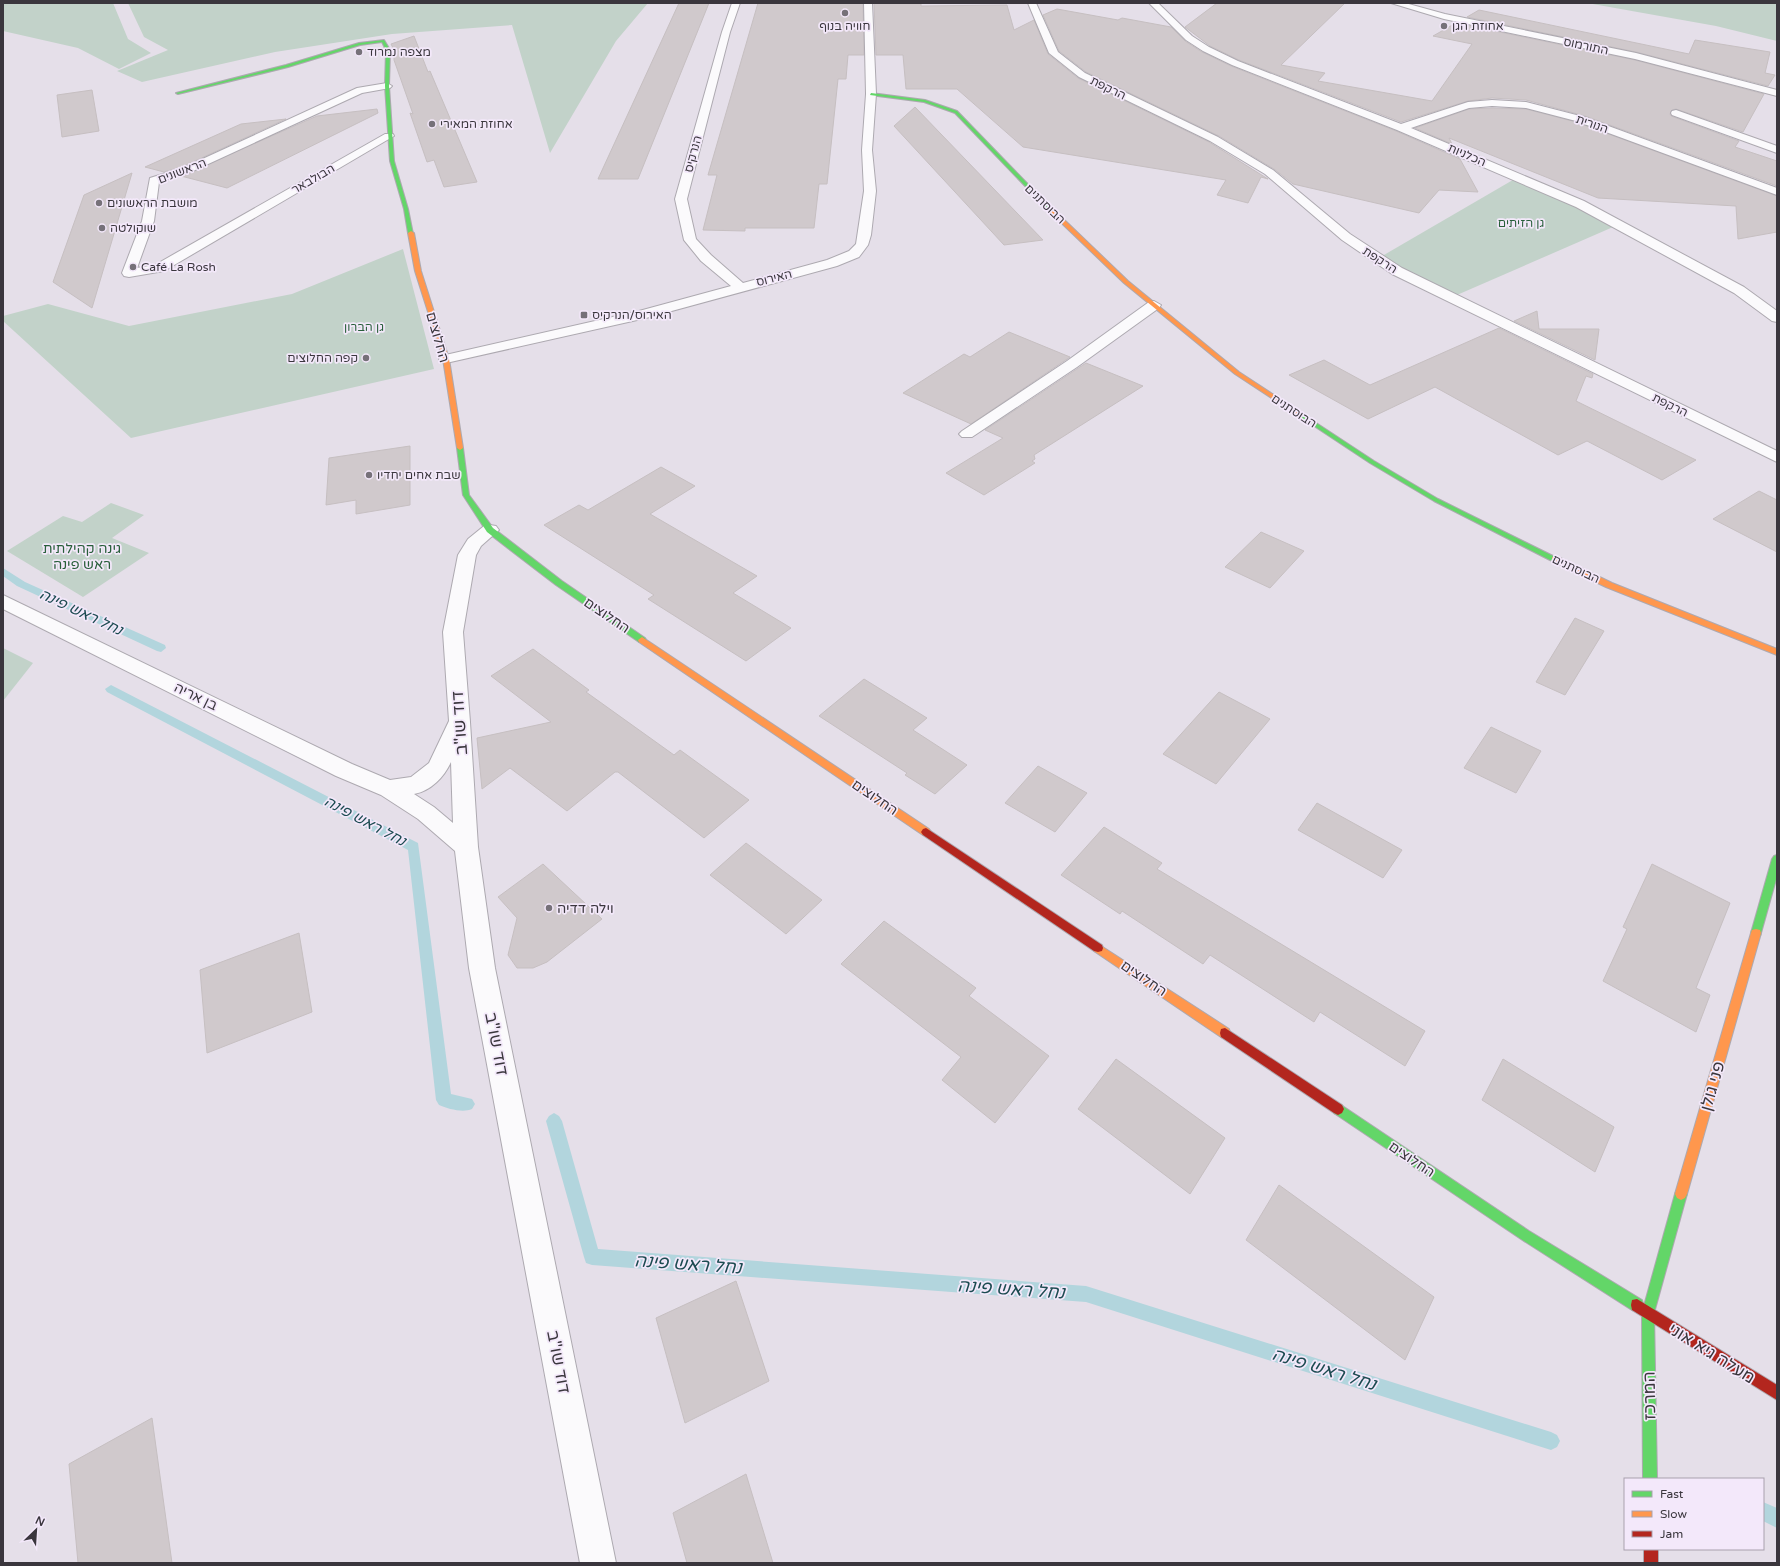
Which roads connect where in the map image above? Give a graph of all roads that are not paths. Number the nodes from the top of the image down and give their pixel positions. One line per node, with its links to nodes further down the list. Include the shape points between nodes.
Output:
1 (736, 3): 16 (street, הנרקיס, via 681,198 690,240 706,258)
2 (868, 3): 9 (street, האירוס)
3 (1032, 3): 21 (street, הרקפת, via 1054,53 1082,75 1214,139 1269,172 1346,236 1397,271)
4 (1154, 3): 11 (street, הכלניות, via 1189,38 1206,49 1235,63)
5 (1395, 3): 8 (street, התורמוס, via 1444,16 1636,56)
6 (387, 86): 7 (street, החלוצים, via 388,50 383,41 360,44 286,66); 12 (street, החלוצים); 15 (street, הראשונים, via 360,90 196,166 154,180 148,221 129,273 159,268)
7 (178, 93)
8 (1777, 93)
9 (871, 94): 16 (street, האירוס, via 868,150 870,191 862,244 854,254 832,263); 17 (street, הבוסתנים, via 944,104 956,112 1028,188 1126,282)
10 (1676, 113): 13 (street)
11 (1401, 128): 14 (street, הנורית, via 1468,105 1526,105 1580,119); 18 (street, הכלניות, via 1580,204 1739,290)
12 (389, 136): 15 (street, הבולבאר); 19 (street, החלוצים, via 392,161 406,209 418,271)
13 (1777, 150)
14 (1777, 192)
15 (237, 222)
16 (740, 287): 19 (street, האירוס, via 641,315)
17 (1154, 305): 20 (lane, via 1072,364); 24 (street, הבוסתנים, via 1237,373 1372,462 1436,500 1609,585)
18 (1777, 318)
19 (446, 359): 22 (street, החלוצים, via 466,495)
20 (967, 434)
21 (1777, 457)
22 (490, 530): 25 (street, דוד שו"ב, via 474,543 467,555 453,632); 29 (street, החלוצים, via 559,583 755,717 1512,1226)
23 (3, 601): 26 (street, בן אריה, via 337,766)
24 (1777, 652)
25 (460, 722): 26 (street, via 437,769 417,785); 27 (street, דוד שו"ב)
26 (389, 789): 27 (street, בן אריה, via 426,813)
27 (466, 847): 33 (street, דוד שו"ב, via 482,968)
28 (1777, 859): 29 (street, פני גולן)
29 (1648, 1313): 30 (street, מעלה גיא אוני); 31 (street, המרכז)
30 (1777, 1393)
31 (1650, 1478)
32 (1651, 1550): 34 (street)
33 (598, 1563)
34 (1651, 1563)

